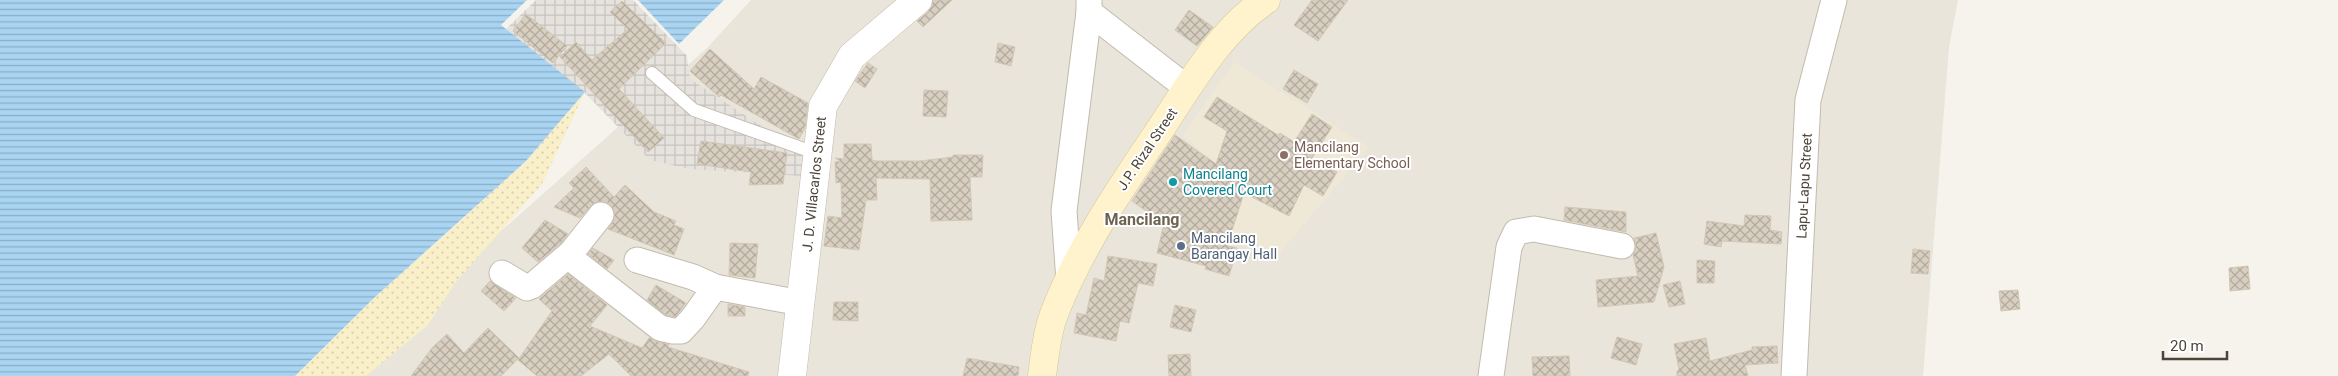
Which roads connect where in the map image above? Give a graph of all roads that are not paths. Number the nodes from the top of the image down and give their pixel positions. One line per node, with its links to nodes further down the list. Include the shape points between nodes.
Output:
1 (918, 0): 7 (street, J. D. Villacarlos Street, via 852,56 823,106)
2 (1266, 0): 6 (main road, J.P. Rizal Street, via 1230,31)
3 (1834, 0): 19 (street, Lapu-Lapu Street, via 1808,100)
4 (1089, 6): 6 (street); 13 (street, via 1064,211)
5 (652, 73): 7 (lane, via 694,110)
6 (1187, 88): 13 (main road, J.P. Rizal Street, via 1114,199)
7 (818, 154): 15 (street, J. D. Villacarlos Street)
8 (601, 216): 10 (street)
9 (1622, 246): 18 (street, via 1534,229 1516,232 1509,247)
10 (571, 253): 12 (street, via 527,288); 14 (street, via 574,261 660,328 681,331)
11 (637, 260): 14 (street)
12 (502, 273)
13 (1069, 281): 17 (main road, J.P. Rizal Street, via 1055,311)
14 (715, 287): 15 (street)
15 (801, 303): 16 (street, J. D. Villacarlos Street)
16 (792, 376)
17 (1042, 376)
18 (1491, 376)
19 (1794, 376)

